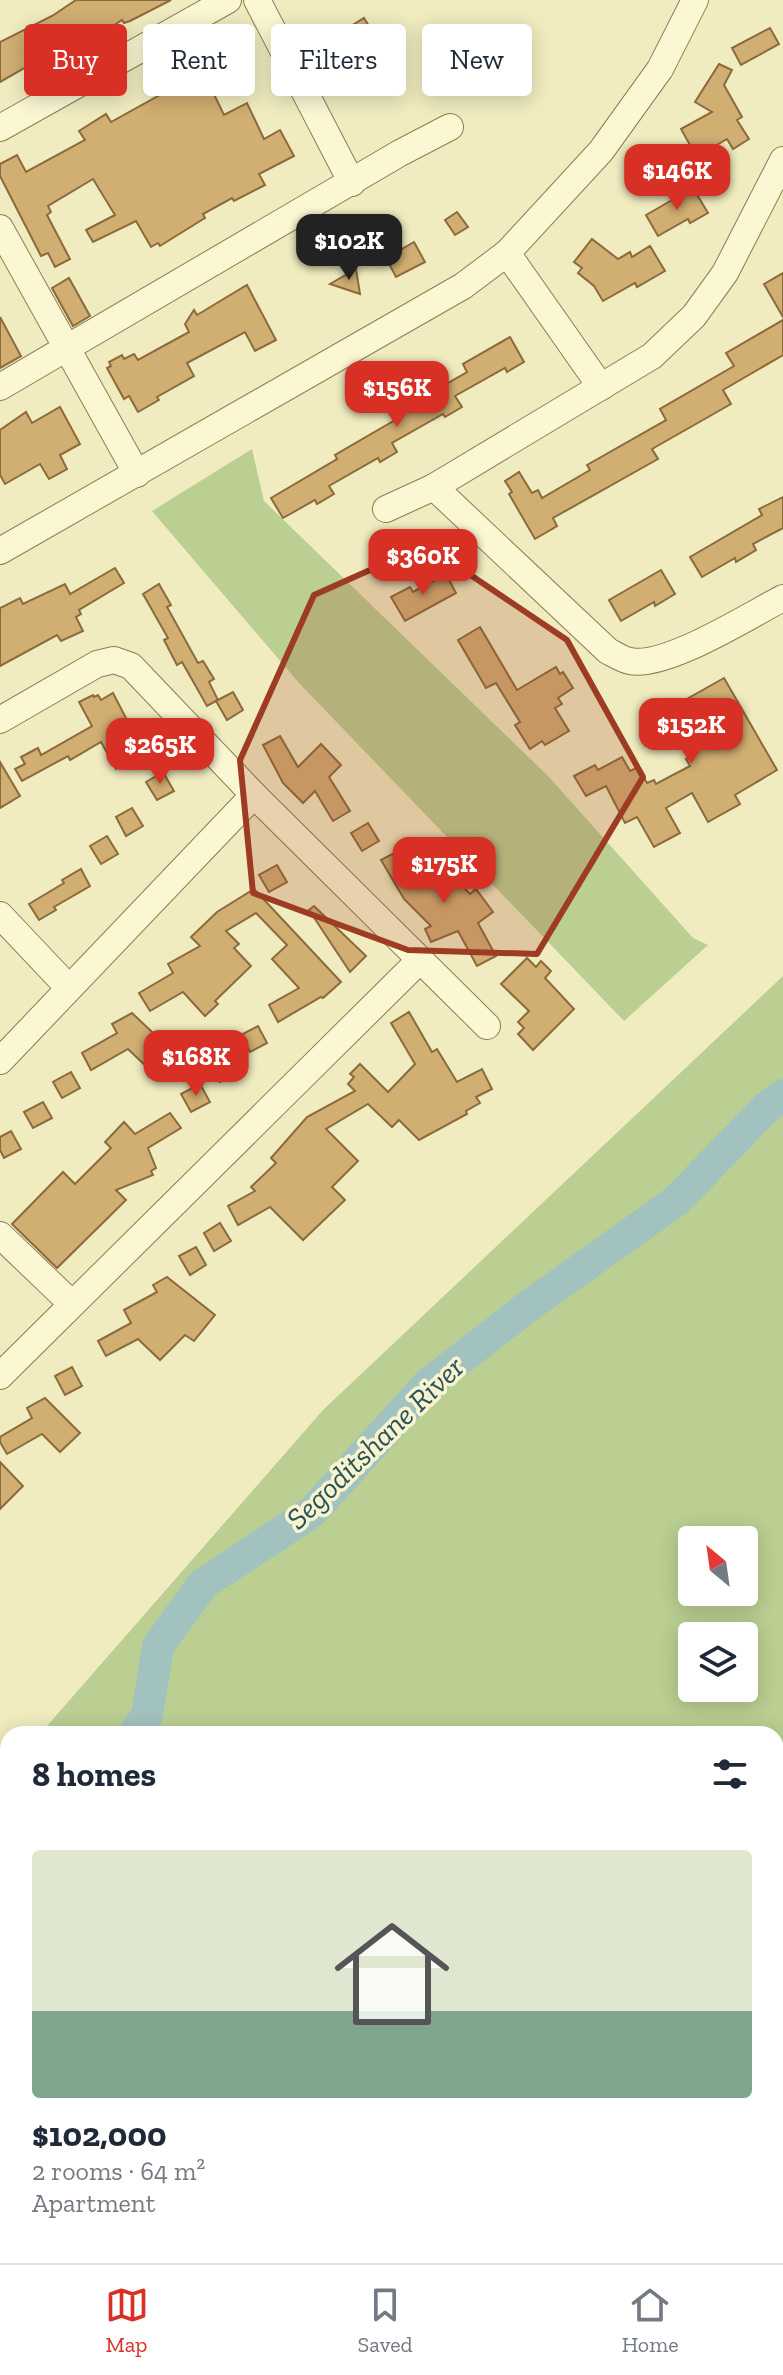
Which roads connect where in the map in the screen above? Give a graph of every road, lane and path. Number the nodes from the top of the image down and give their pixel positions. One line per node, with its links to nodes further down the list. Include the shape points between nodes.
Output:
1 (228, 0): 5 (street)
2 (257, 0): 7 (street)
3 (695, 0): 9 (street, via 660,69 601,151)
4 (450, 127): 7 (street)
5 (0, 128)
6 (783, 160): 12 (street, via 725,273 694,316 652,356)
7 (352, 183): 10 (street)
8 (0, 228): 10 (street)
9 (507, 253): 12 (street); 13 (street, via 463,286)
10 (67, 349): 11 (street); 13 (street)
11 (0, 387)
12 (601, 387): 14 (street)
13 (137, 474): 16 (street)
14 (434, 487): 15 (street); 17 (street, via 608,651 631,661 658,660)
15 (386, 509)
16 (0, 551)
17 (783, 598)
18 (0, 720): 19 (street, via 97,664 114,660 131,666)
19 (254, 795): 21 (street); 22 (street)
20 (0, 915): 22 (street)
21 (420, 960): 23 (street); 26 (street)
22 (68, 987): 24 (street)
23 (487, 1026)
24 (0, 1061)
25 (0, 1235): 26 (street)
26 (72, 1304): 27 (street)
27 (0, 1376)

